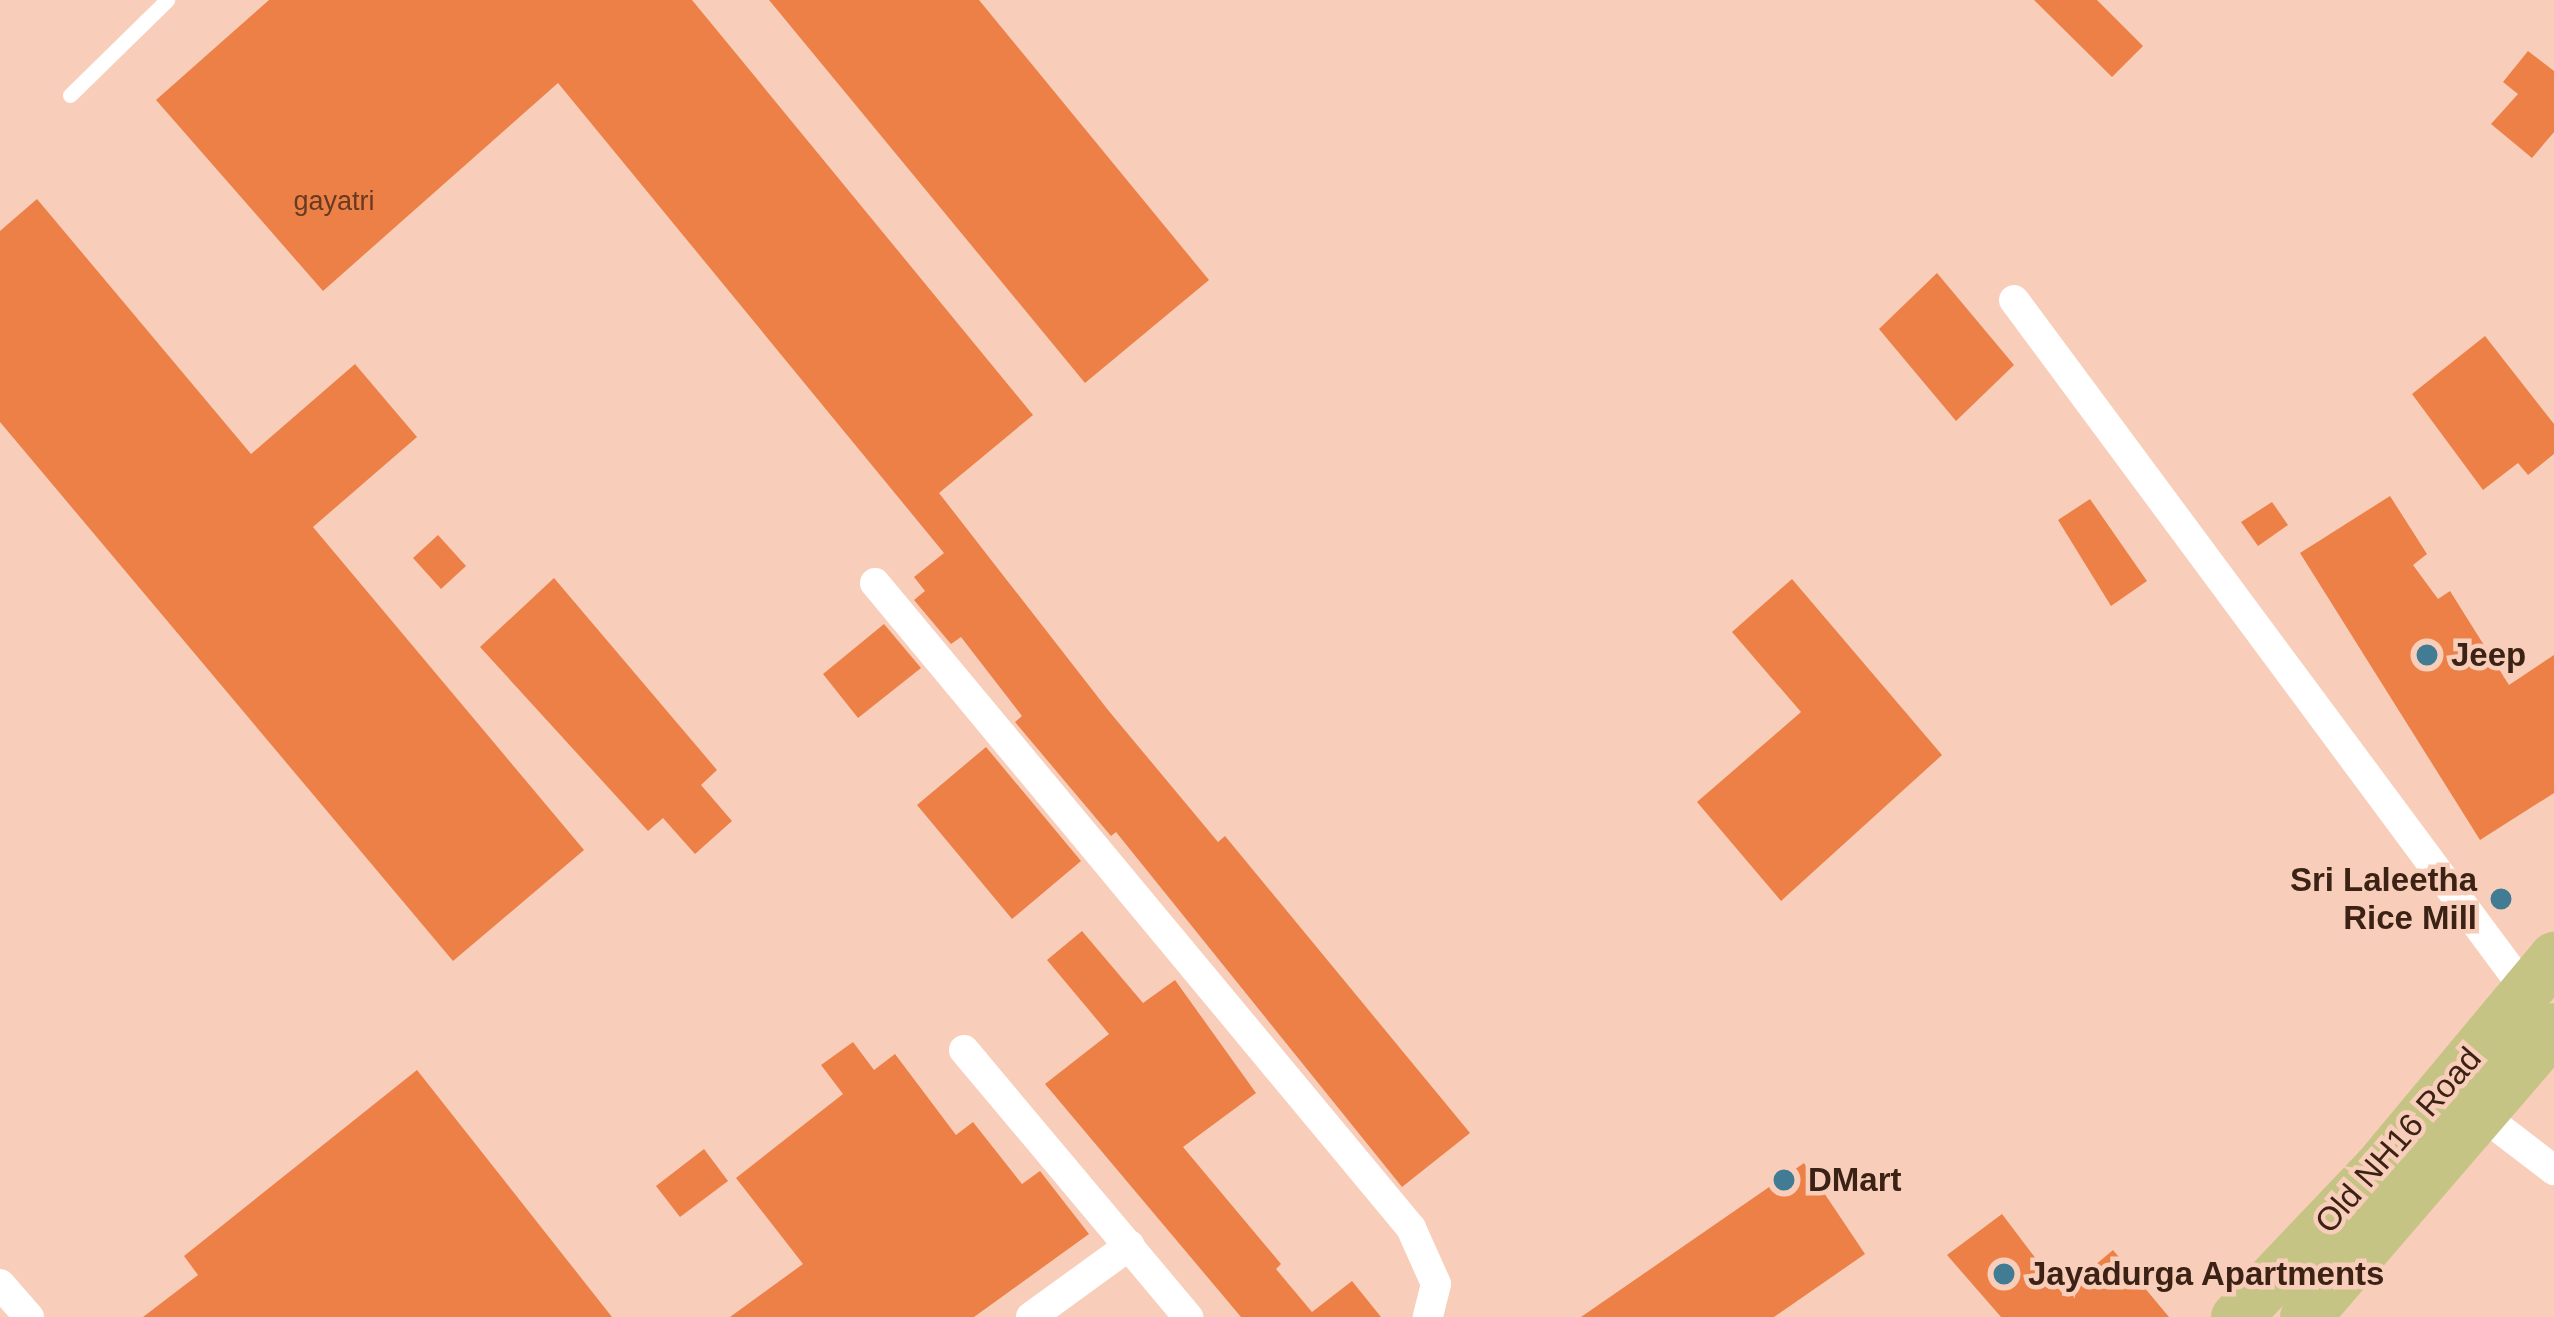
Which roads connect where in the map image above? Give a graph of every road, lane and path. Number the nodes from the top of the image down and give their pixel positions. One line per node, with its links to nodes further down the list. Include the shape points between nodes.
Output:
1 (167, 0): 2 (lane)
2 (70, 95)
3 (2014, 300): 5 (street)
4 (875, 583): 14 (street, via 1411,1228 1436,1285)
5 (2545, 993): 7 (main road, Old NH16 Road); 15 (main road, Old NH16 Road)
6 (964, 1050): 9 (street)
7 (2482, 1115): 8 (street); 16 (main road, Old NH16 Road)
8 (2554, 1170)
9 (1130, 1245): 12 (street); 13 (street)
10 (0, 1284): 11 (street)
11 (29, 1317)
12 (1031, 1317)
13 (1188, 1317)
14 (1428, 1317)
15 (2236, 1317)
16 (2305, 1317)

